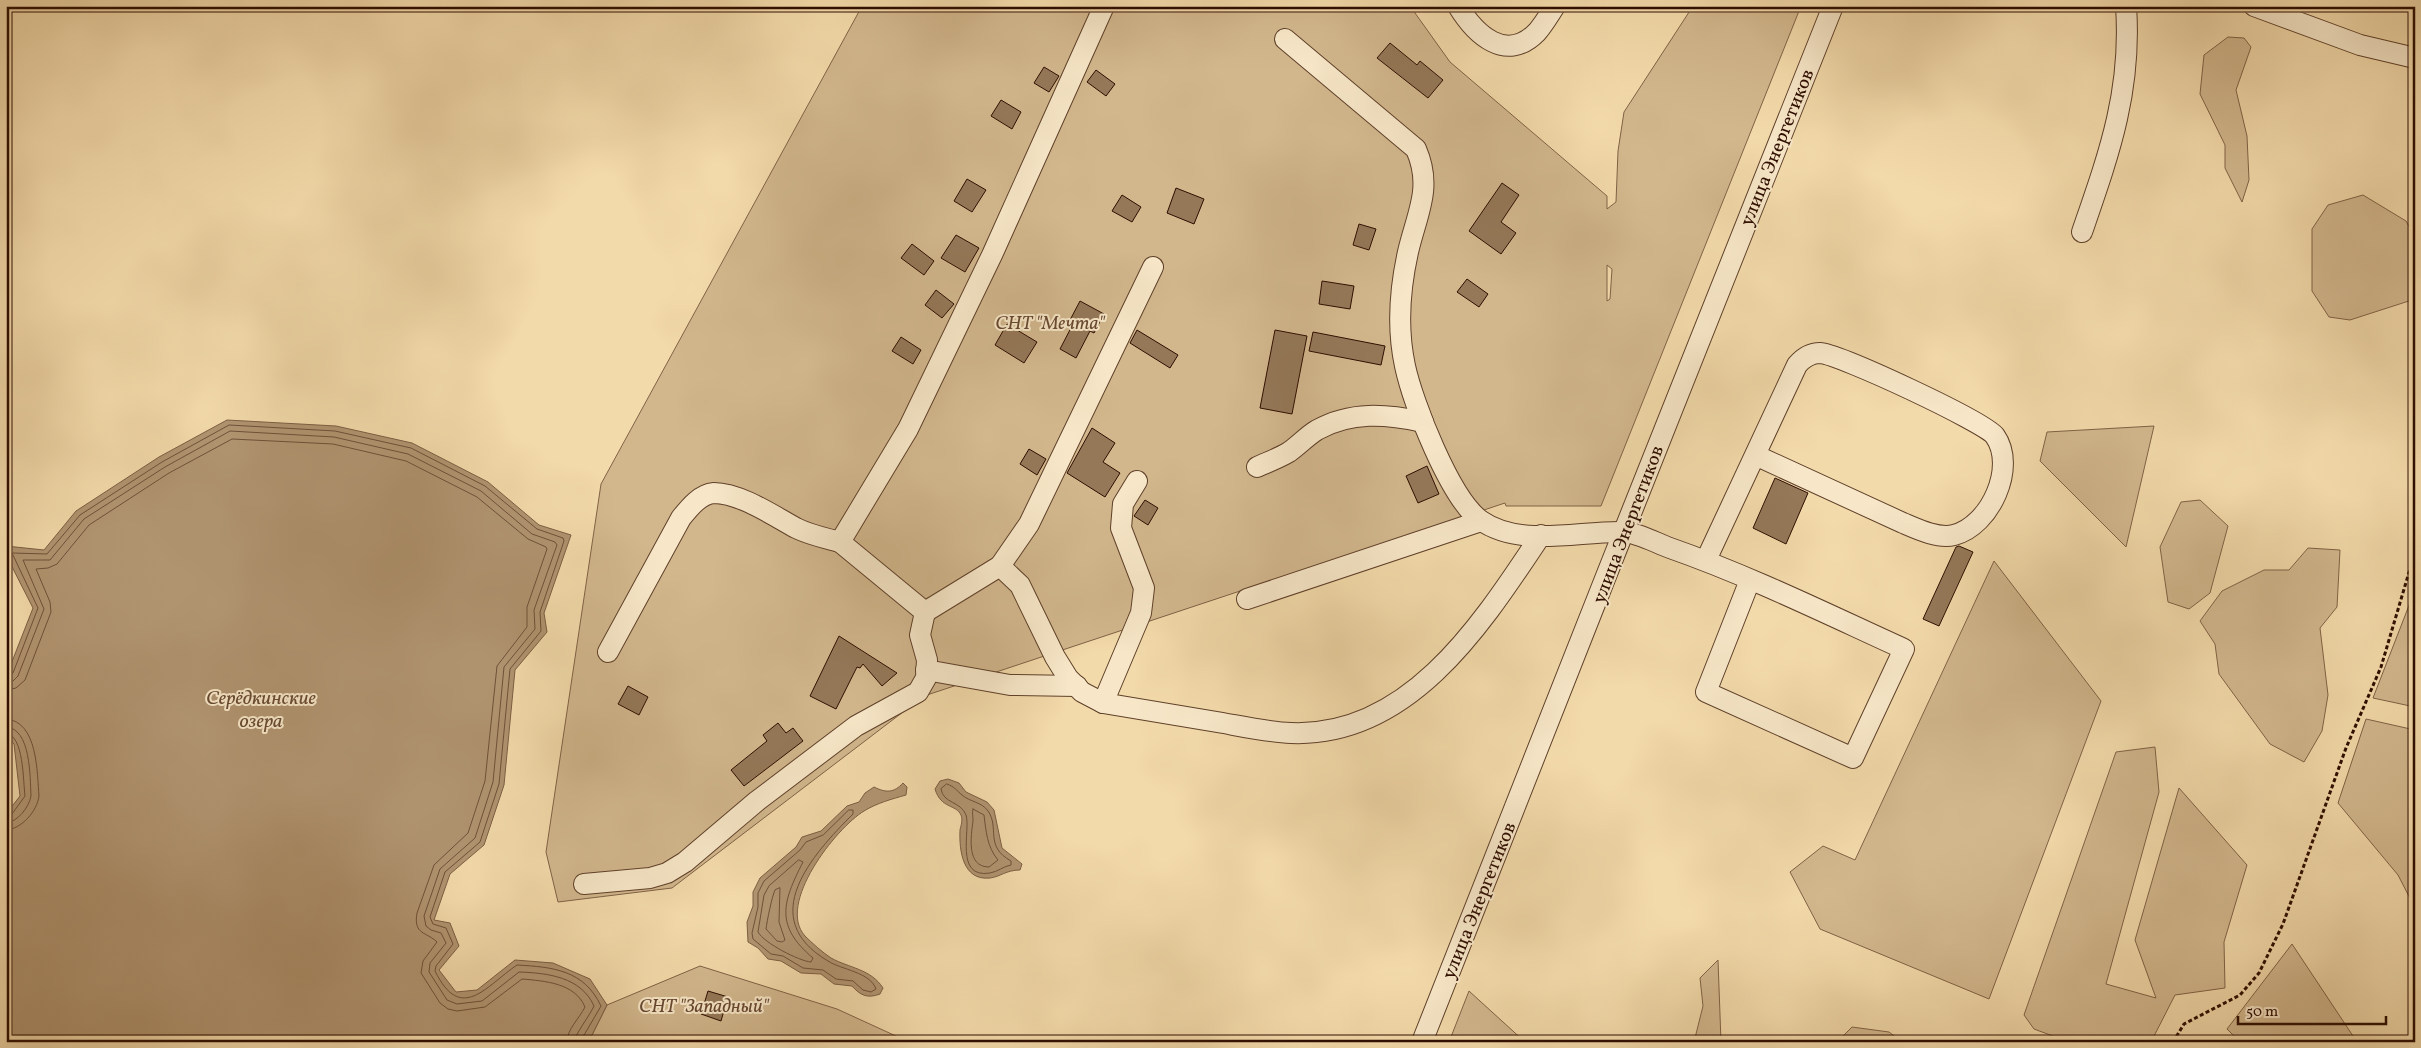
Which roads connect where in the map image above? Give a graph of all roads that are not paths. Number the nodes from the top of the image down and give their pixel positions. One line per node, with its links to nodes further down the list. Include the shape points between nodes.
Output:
1 (1104, 6): 18 (street, via 992,255 908,429)
2 (1458, 6): 3 (street, via 1480,35 1498,45 1515,46 1536,33)
3 (1555, 6)
4 (1833, 6): 16 (street, улица Энергетиков, via 1685,371)
5 (2126, 6): 9 (street, via 2123,96 2113,143)
6 (2254, 6): 8 (street, via 2360,45)
7 (1285, 39): 11 (street, via 1416,149 1424,167 1425,185 1408,252 1402,292 1401,330 1404,363)
8 (2415, 58)
9 (2082, 232)
10 (1153, 267): 20 (street, via 1029,524)
11 (1423, 422): 13 (street, via 1394,415 1368,414 1339,420); 15 (street, via 1462,502)
12 (1755, 456): 12 (street, via 1903,523 1952,536 1970,529 1988,508 2000,480 2004,456 1995,436 1976,421 1852,364 1820,353 1803,358 1797,365); 19 (street)
13 (1257, 468)
14 (1137, 481): 27 (street, via 1123,504 1121,528 1144,588 1141,613)
15 (1481, 521): 17 (street, via 1505,531); 22 (street)
16 (1624, 532): 17 (street); 19 (street); 29 (street, улица Энергетиков)
17 (1541, 536): 27 (street, via 1461,646 1426,682 1366,719 1330,731 1291,733)
18 (840, 542): 23 (street); 24 (street, via 813,535 764,509 728,496 713,493 694,502 681,518)
19 (1706, 560): 21 (street)
20 (1000, 566): 23 (street); 26 (street, via 1020,585 1055,657)
21 (1750, 580): 21 (street, via 1706,692 1853,758 1904,648)
22 (1247, 599)
23 (924, 612): 25 (street, via 920,635 927,660)
24 (608, 652)
25 (926, 670): 26 (street, via 1010,685); 28 (street, via 926,678 918,692 856,726 757,801 685,862 667,873 650,878)
26 (1077, 686): 27 (street)
27 (1103, 703)
28 (584, 884)
29 (1422, 1042)

